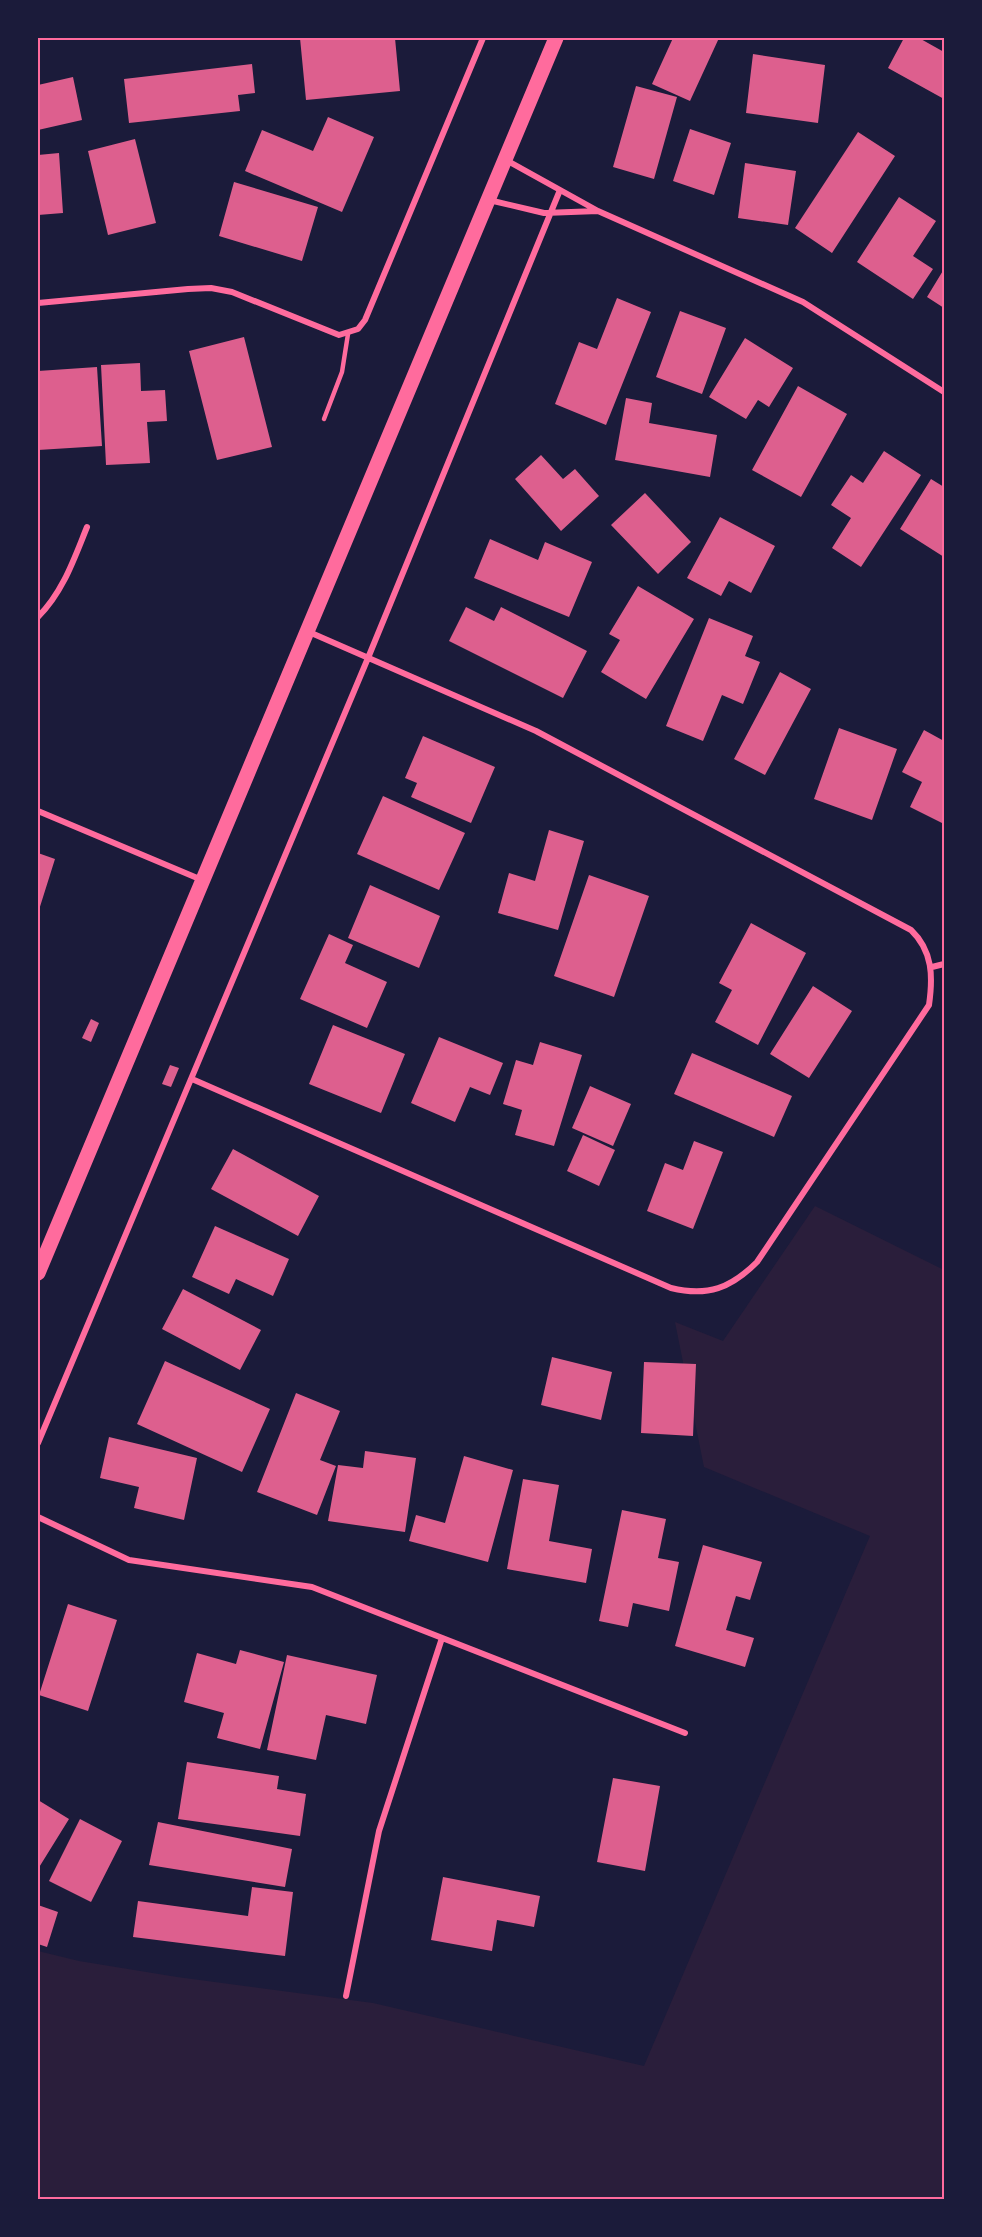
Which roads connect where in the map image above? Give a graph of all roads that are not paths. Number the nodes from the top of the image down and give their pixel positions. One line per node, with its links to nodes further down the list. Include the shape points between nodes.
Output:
1 (483, 38): 9 (street, via 366,320)
2 (556, 38): 3 (main road)
3 (505, 160): 4 (street); 5 (main road)
4 (560, 190): 6 (street); 7 (street)
5 (488, 200): 7 (street); 14 (main road)
6 (598, 211): 7 (street); 10 (street, via 802,302)
7 (552, 213): 15 (street)
8 (38, 303): 9 (street, via 211,288 232,292 326,331)
9 (348, 334): 11 (lane, via 342,372)
10 (945, 392)
11 (324, 419)
12 (87, 527): 13 (street, via 63,583)
13 (38, 617)
14 (307, 631): 15 (street); 17 (main road)
15 (368, 658): 19 (street, via 591,758 911,930 920,938); 20 (street)
16 (38, 811): 17 (street)
17 (203, 880): 21 (main road)
18 (945, 964): 19 (street)
19 (932, 967): 20 (street, via 929,1005 922,1017 757,1262 727,1285 696,1293 671,1288)
20 (192, 1079): 22 (street)
21 (38, 1273)
22 (38, 1443)
23 (38, 1516): 24 (street, via 129,1560 312,1587)
24 (442, 1638): 25 (street); 26 (street, via 379,1831)
25 (685, 1733)
26 (346, 1996)

